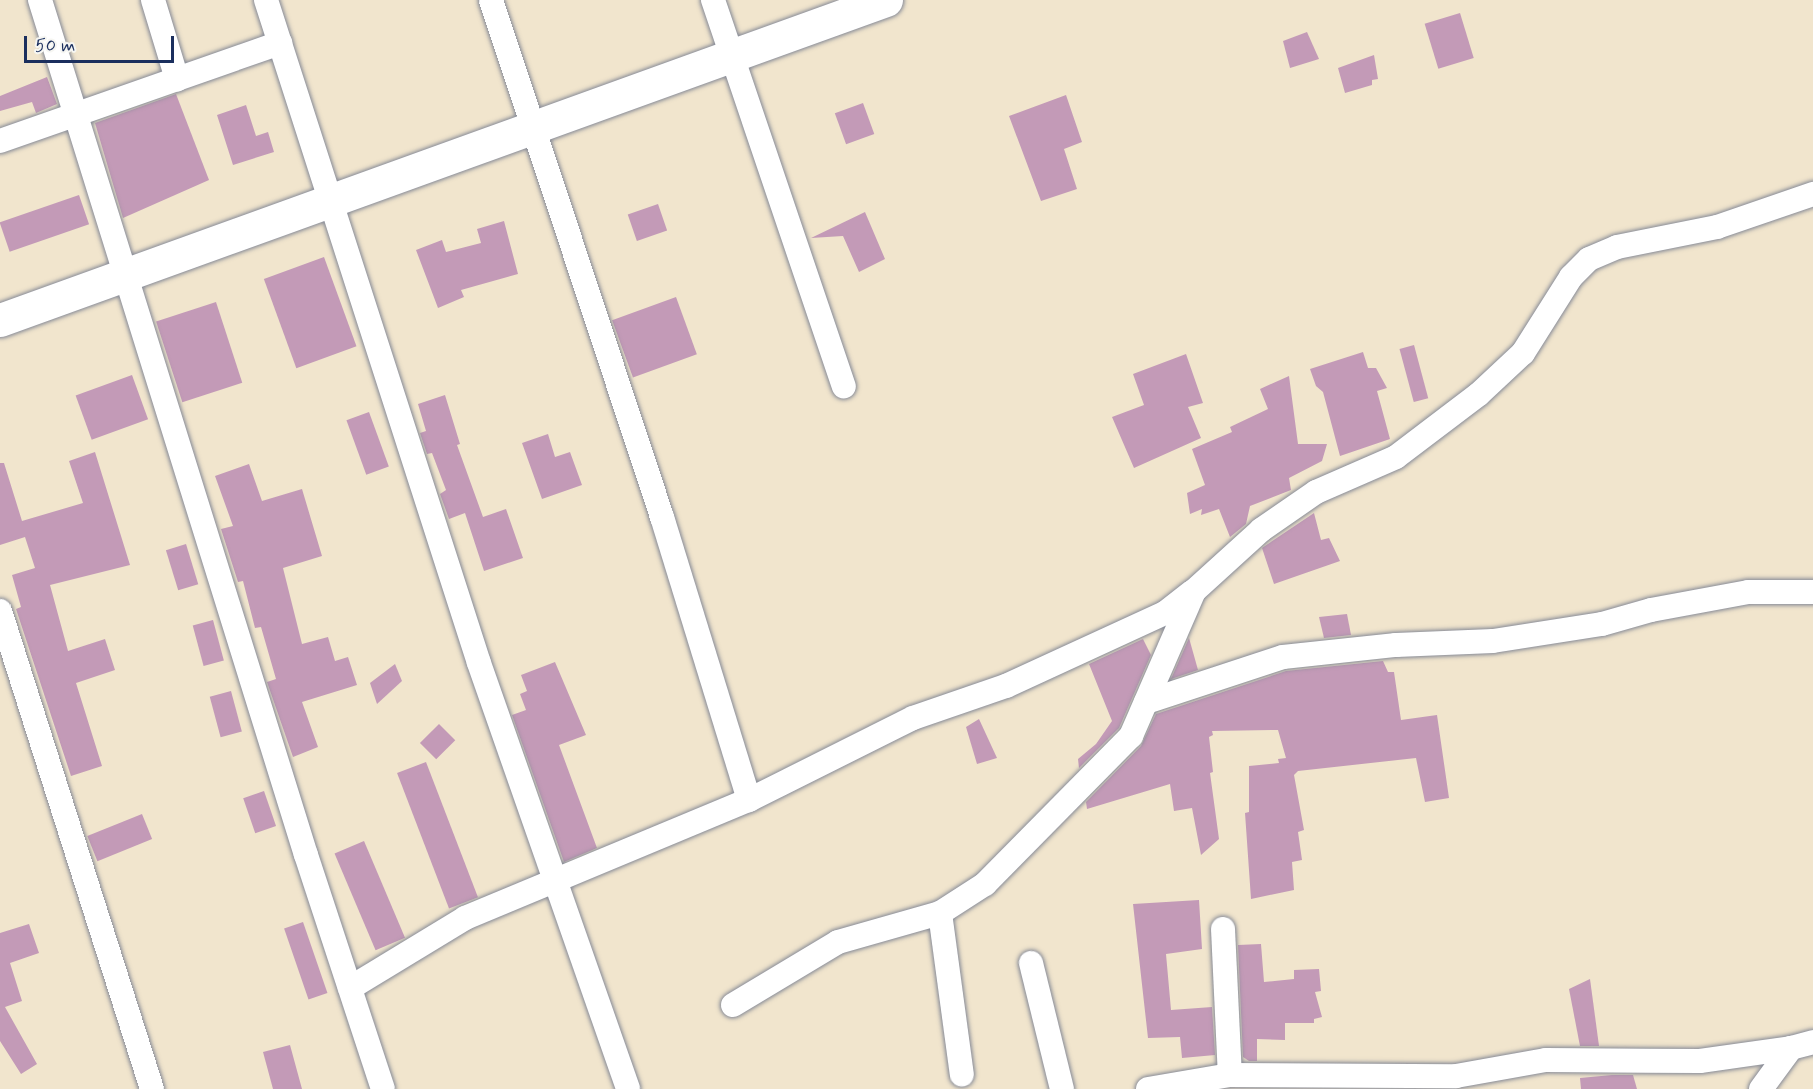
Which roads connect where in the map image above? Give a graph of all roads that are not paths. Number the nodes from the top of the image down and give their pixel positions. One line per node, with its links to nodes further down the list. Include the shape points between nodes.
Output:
1 (40, 0): 10 (street)
2 (153, 0): 9 (street)
3 (266, 0): 7 (street)
4 (491, 0): 11 (street)
5 (713, 0): 8 (street)
6 (886, 0): 8 (main road)
7 (280, 43): 9 (street); 14 (street)
8 (731, 56): 11 (main road); 17 (street)
9 (177, 80): 10 (street)
10 (75, 115): 12 (street); 15 (street)
11 (533, 128): 14 (main road); 22 (street, via 658,506)
12 (0, 141)
13 (1813, 194): 18 (street, via 1717,227 1617,247 1589,259 1571,277 1523,352 1479,394 1396,457 1316,492 1261,530)
14 (329, 202): 15 (main road); 23 (street, via 479,663)
15 (124, 275): 16 (main road); 27 (street)
16 (0, 320)
17 (844, 386)
18 (1194, 591): 21 (street); 22 (street, via 1165,613 968,702 913,718)
19 (1813, 592): 21 (street, via 1748,592 1651,610 1602,624 1493,640 1283,657)
20 (0, 611): 32 (street)
21 (1146, 702): 24 (street, via 1131,736 985,884)
22 (749, 800): 23 (street)
23 (556, 878): 27 (street, via 465,918); 34 (street)
24 (940, 913): 28 (street, via 838,942); 30 (street)
25 (1223, 929): 31 (street)
26 (1031, 963): 35 (street)
27 (350, 988): 33 (street)
28 (733, 1005)
29 (1802, 1045): 31 (street, via 1700,1061 1546,1060 1456,1076); 37 (street)
30 (962, 1075)
31 (1239, 1080): 36 (street, via 1157,1084)
32 (152, 1089)
33 (383, 1089)
34 (628, 1089)
35 (1062, 1089)
36 (1148, 1089)
37 (1761, 1089)

